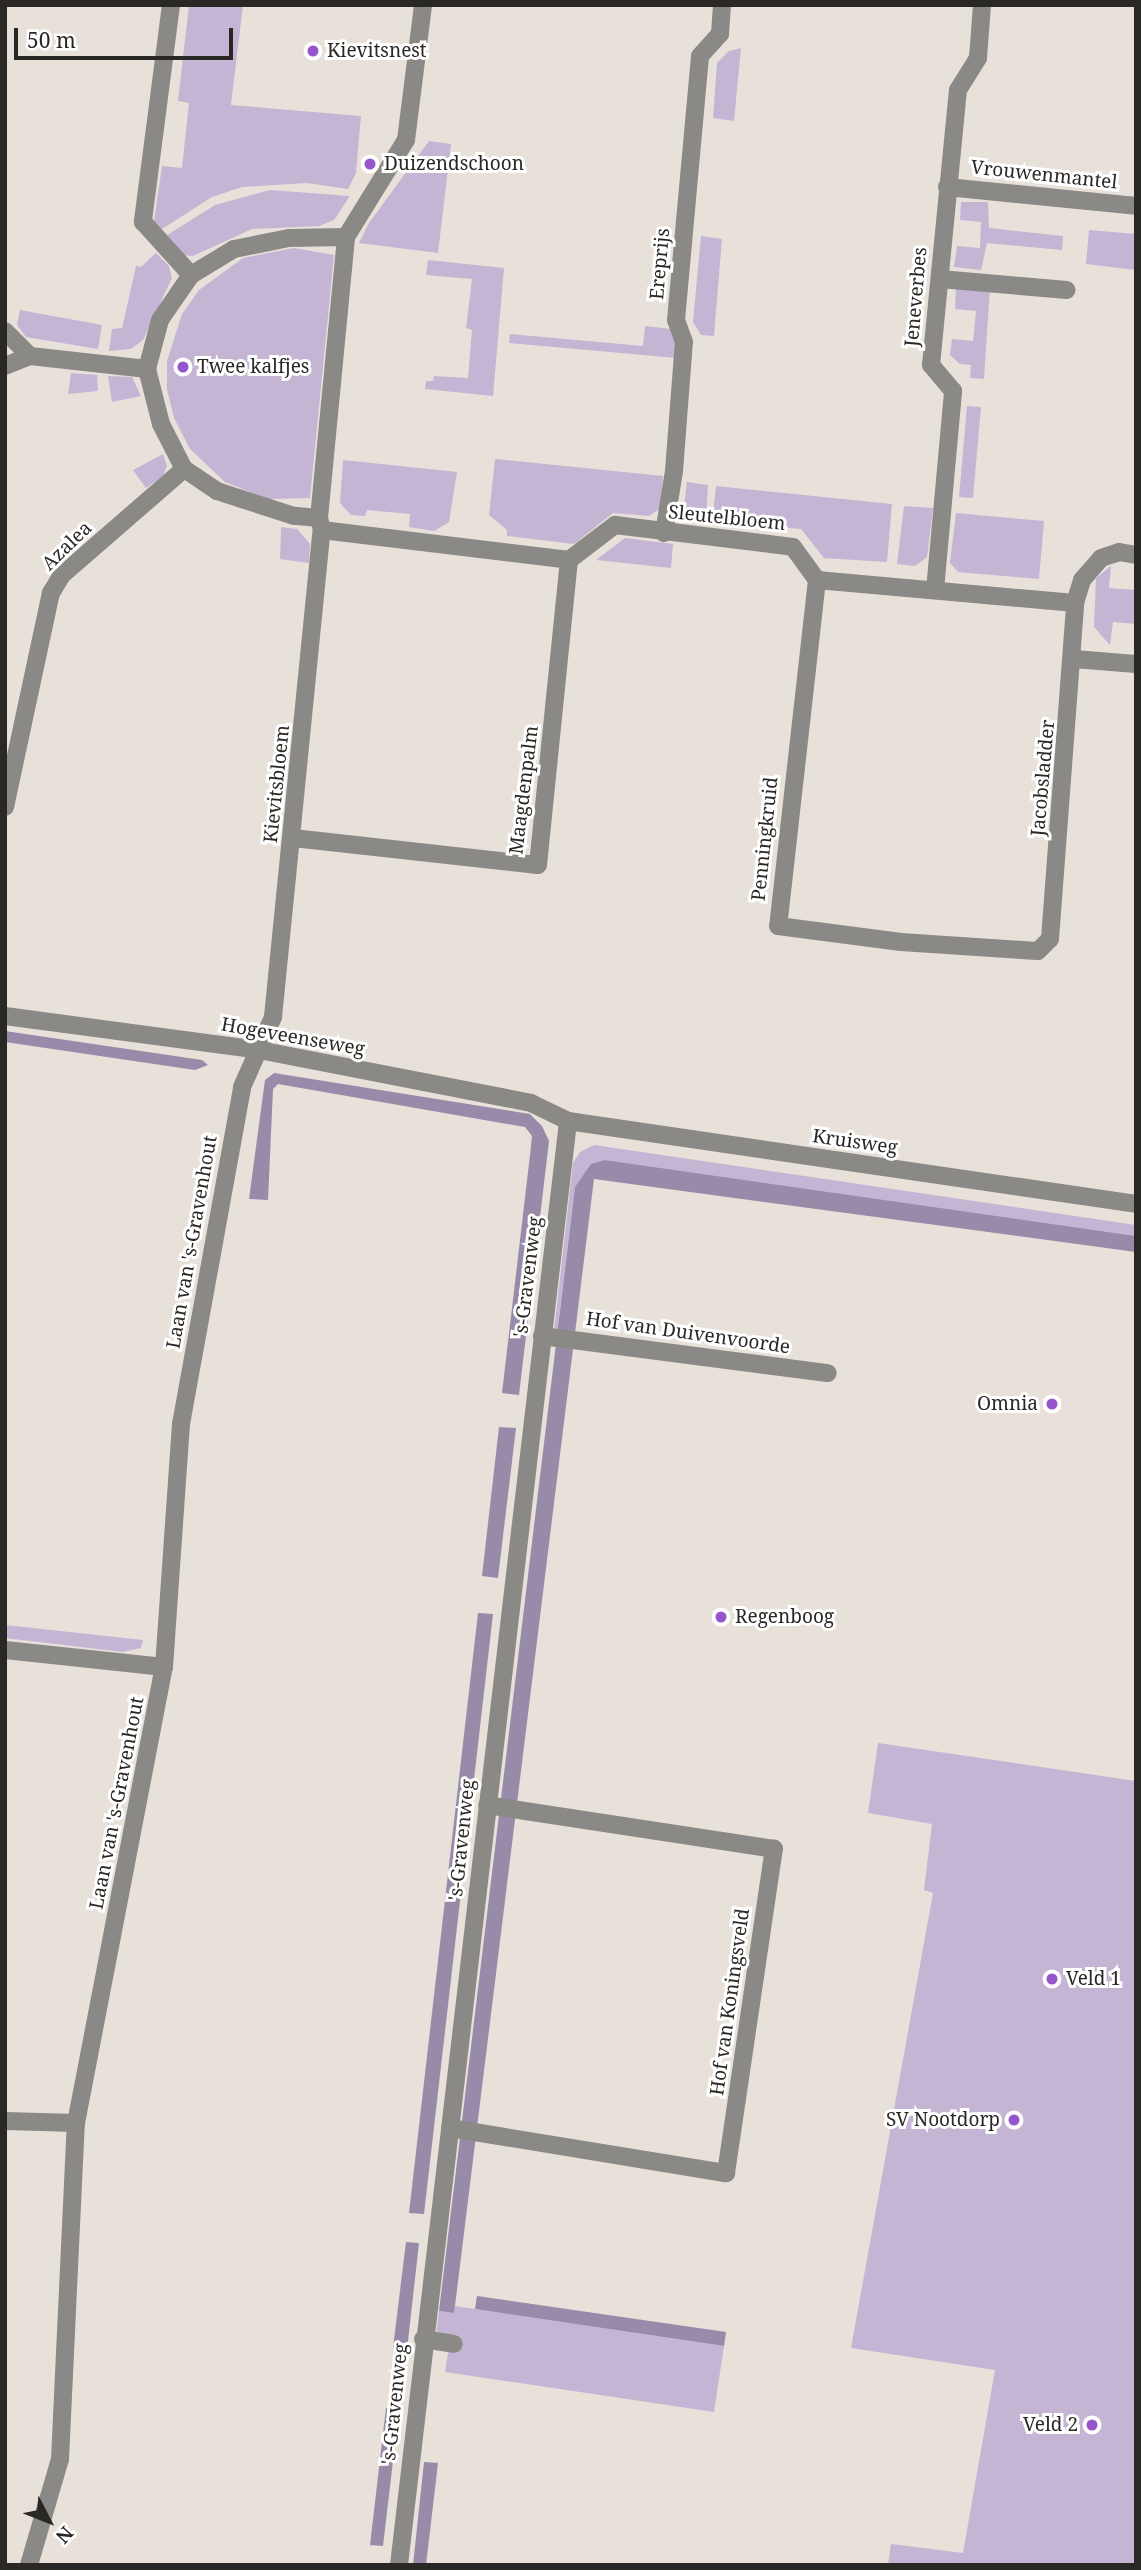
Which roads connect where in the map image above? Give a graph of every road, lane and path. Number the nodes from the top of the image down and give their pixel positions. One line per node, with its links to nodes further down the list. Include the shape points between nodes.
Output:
1 (170, 5): 8 (street, via 142,222)
2 (423, 5): 7 (street, Kievitsbloem, via 406,140)
3 (722, 5): 17 (street, Ereprijs, via 720,34 700,56 676,320 684,342)
4 (982, 5): 5 (street, Jeneverbes, via 978,58 958,90)
5 (947, 187): 6 (street, Vrouwenmantel); 9 (street, Jeneverbes)
6 (1136, 206)
7 (346, 237): 8 (street, via 289,238 234,249); 16 (street, Kievitsbloem)
8 (191, 275): 14 (street, via 160,320)
9 (940, 279): 10 (street); 21 (street, Jeneverbes, via 931,365 953,391)
10 (1067, 289)
11 (5, 331): 12 (street)
12 (30, 356): 13 (street); 14 (street)
13 (5, 366)
14 (147, 369): 15 (street, via 161,424)
15 (184, 469): 16 (street, via 217,491); 25 (street, Azalea, via 62,575 51,593)
16 (321, 524): 19 (street); 26 (street, Kievitsbloem)
17 (664, 533): 19 (street, Sleutelbloem, via 615,526); 20 (street, Sleutelbloem, via 793,547)
18 (1136, 555): 22 (street, via 1119,552 1101,558 1082,580)
19 (569, 560): 26 (street, Maagdenpalm, via 538,866)
20 (817, 580): 21 (street); 27 (street, Penningkruid, via 778,926 901,942)
21 (935, 590): 22 (street)
22 (1075, 603): 23 (street, Jacobsladder)
23 (1074, 659): 24 (street); 27 (street, Jacobsladder, via 1050,939)
24 (1136, 664)
25 (5, 807)
26 (293, 838): 29 (street, Kievitsbloem, via 273,1017)
27 (1038, 951)
28 (5, 1016): 29 (street, Hogeveenseweg)
29 (259, 1050): 30 (street, Hogeveenseweg, via 531,1103); 35 (street, Laan van 's-Gravenhout, via 242,1087 181,1424)
30 (568, 1121): 31 (street, Kruisweg); 32 (street, 's-Gravenweg)
31 (1136, 1204)
32 (542, 1336): 33 (street, Hof van Duivenvoorde); 36 (street, 's-Gravenweg)
33 (828, 1373)
34 (5, 1650): 35 (street)
35 (164, 1667): 38 (street, Laan van 's-Gravenhout)
36 (491, 1806): 39 (street, 's-Gravenweg); 39 (street, Hof van Koningsveld, via 774,1849 726,2172)
37 (5, 2121): 38 (street)
38 (76, 2123): 42 (street, Laan van 's-Gravenhout, via 61,2459)
39 (454, 2128): 40 (street, 's-Gravenweg)
40 (423, 2339): 41 (street); 43 (street, 's-Gravenweg)
41 (454, 2344)
42 (29, 2565)
43 (399, 2565)

